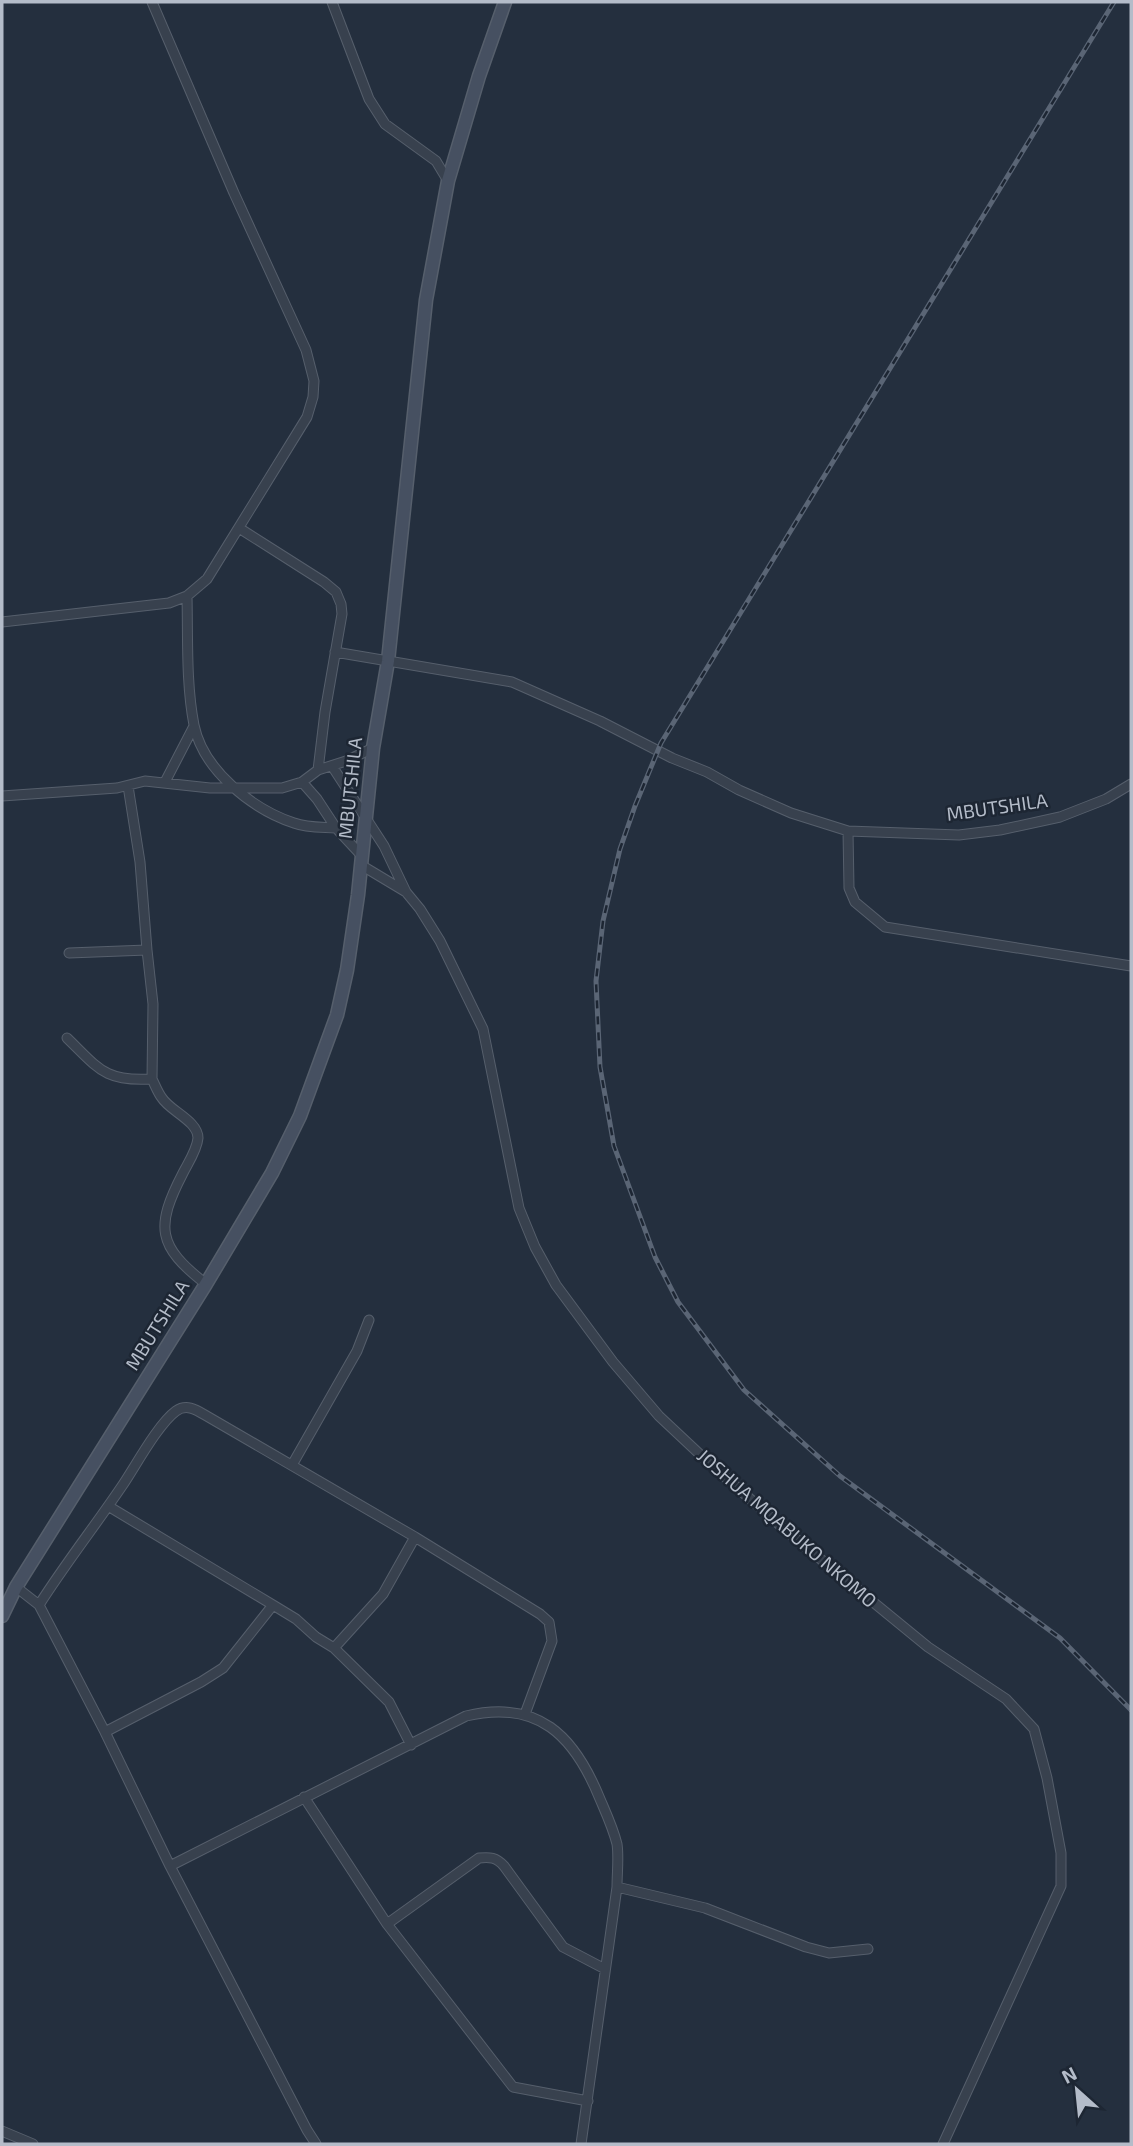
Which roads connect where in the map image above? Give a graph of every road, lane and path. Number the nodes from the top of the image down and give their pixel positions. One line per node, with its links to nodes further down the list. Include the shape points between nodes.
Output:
1 (152, 2): 5 (street, via 306,350 314,381 307,417)
2 (332, 2): 4 (street, via 358,74 385,124 436,161)
3 (505, 2): 4 (street)
4 (448, 181): 9 (street, via 426,300)
5 (239, 528): 6 (street, via 207,579); 8 (street, via 336,592 342,614)
6 (187, 596): 7 (street, via 169,603); 10 (street)
7 (2, 622)
8 (335, 652): 9 (street); 13 (street)
9 (388, 661): 11 (street, MBUTSHILA); 22 (street, MBUTSHILA, via 512,682 791,814)
10 (194, 726): 14 (street); 18 (street, via 203,750)
11 (373, 748): 12 (street); 20 (street, MBUTSHILA)
12 (332, 766): 13 (street); 20 (street)
13 (318, 770): 15 (street)
14 (165, 782): 17 (street); 18 (street)
15 (302, 782): 18 (street, via 282,789); 21 (street)
16 (1131, 784): 22 (street, MBUTSHILA, via 1060,817 1000,830 959,835)
17 (128, 786): 19 (street); 25 (street, via 140,862)
18 (230, 787): 21 (street, via 295,824)
19 (2, 796)
20 (366, 818): 23 (street, MBUTSHILA); 24 (street)
21 (336, 828): 23 (street)
22 (848, 831): 27 (street, via 849,888 855,902 884,927)
23 (362, 860): 24 (street); 30 (street, MBUTSHILA, via 337,1015 300,1116)
24 (406, 892): 54 (street, JOSHUA MQABUKO NKOMO, via 440,941 483,1029 519,1208 535,1247 556,1285 613,1362 659,1416 790,1534 928,1647 1006,1699 1034,1729 1058,1841 1060,1886)
25 (146, 950): 26 (street); 29 (street, via 153,1004)
26 (69, 953)
27 (1131, 966)
28 (66, 1038): 29 (street, via 107,1074)
29 (152, 1079): 30 (street, via 163,1100 197,1133 163,1226 166,1240 181,1262)
30 (206, 1284): 35 (street, MBUTSHILA)
31 (369, 1320): 32 (street, via 357,1351)
32 (292, 1465): 33 (street, via 186,1407 170,1417); 34 (street)
33 (108, 1506): 36 (street); 37 (street)
34 (415, 1536): 39 (street, via 383,1594); 40 (street, via 549,1622 552,1642)
35 (16, 1587): 36 (street); 38 (street, MBUTSHILA)
36 (39, 1605): 41 (street)
37 (273, 1605): 39 (street); 41 (street, via 223,1668)
38 (2, 1616)
39 (334, 1648): 42 (street, via 389,1702)
40 (525, 1714): 42 (street, via 488,1711 466,1716); 45 (street, via 572,1744 591,1776 617,1845)
41 (105, 1732): 44 (street)
42 (411, 1745): 43 (street)
43 (304, 1797): 44 (street); 46 (street)
44 (170, 1866): 52 (street)
45 (617, 1887): 47 (street, via 705,1908 829,1953); 48 (street)
46 (387, 1924): 48 (street, via 479,1858 490,1857 504,1866 563,1947); 49 (street, via 513,2087)
47 (868, 1949)
48 (605, 1969): 49 (street)
49 (588, 2101): 53 (street)
50 (2, 2131): 51 (street)
51 (33, 2144)
52 (316, 2144)
53 (581, 2144)
54 (943, 2144)

